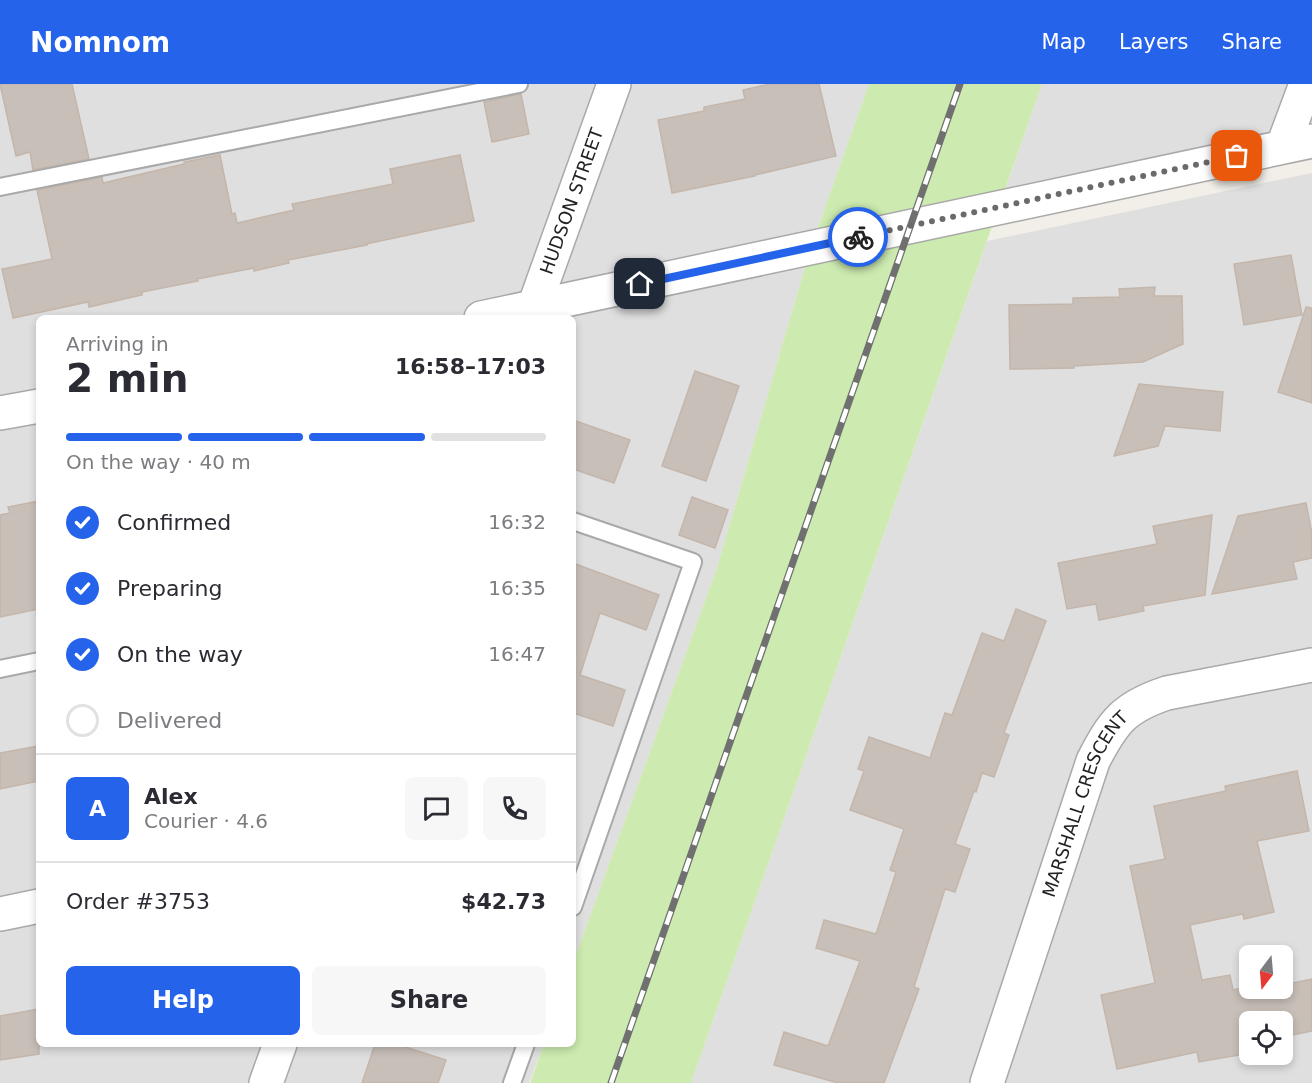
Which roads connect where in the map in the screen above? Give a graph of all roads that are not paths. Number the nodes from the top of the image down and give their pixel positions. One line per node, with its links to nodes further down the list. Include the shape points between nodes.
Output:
1 (519, 84): 5 (lane)
2 (614, 84): 6 (street, HUDSON STREET)
3 (1306, 84): 4 (street)
4 (1298, 143): 6 (street)
5 (0, 188)
6 (532, 313): 7 (street)
7 (512, 315)
8 (36, 407): 9 (street)
9 (0, 413)
10 (576, 522): 14 (lane, via 693,562)
11 (36, 662): 13 (lane)
12 (1312, 665): 21 (street, MARSHALL CRESCENT, via 1167,693 1147,700 1117,721 1105,736)
13 (0, 669)
14 (576, 898)
15 (36, 907): 16 (street)
16 (0, 914)
17 (279, 1047): 19 (street)
18 (525, 1047): 20 (lane)
19 (266, 1083)
20 (512, 1083)
21 (987, 1083)

